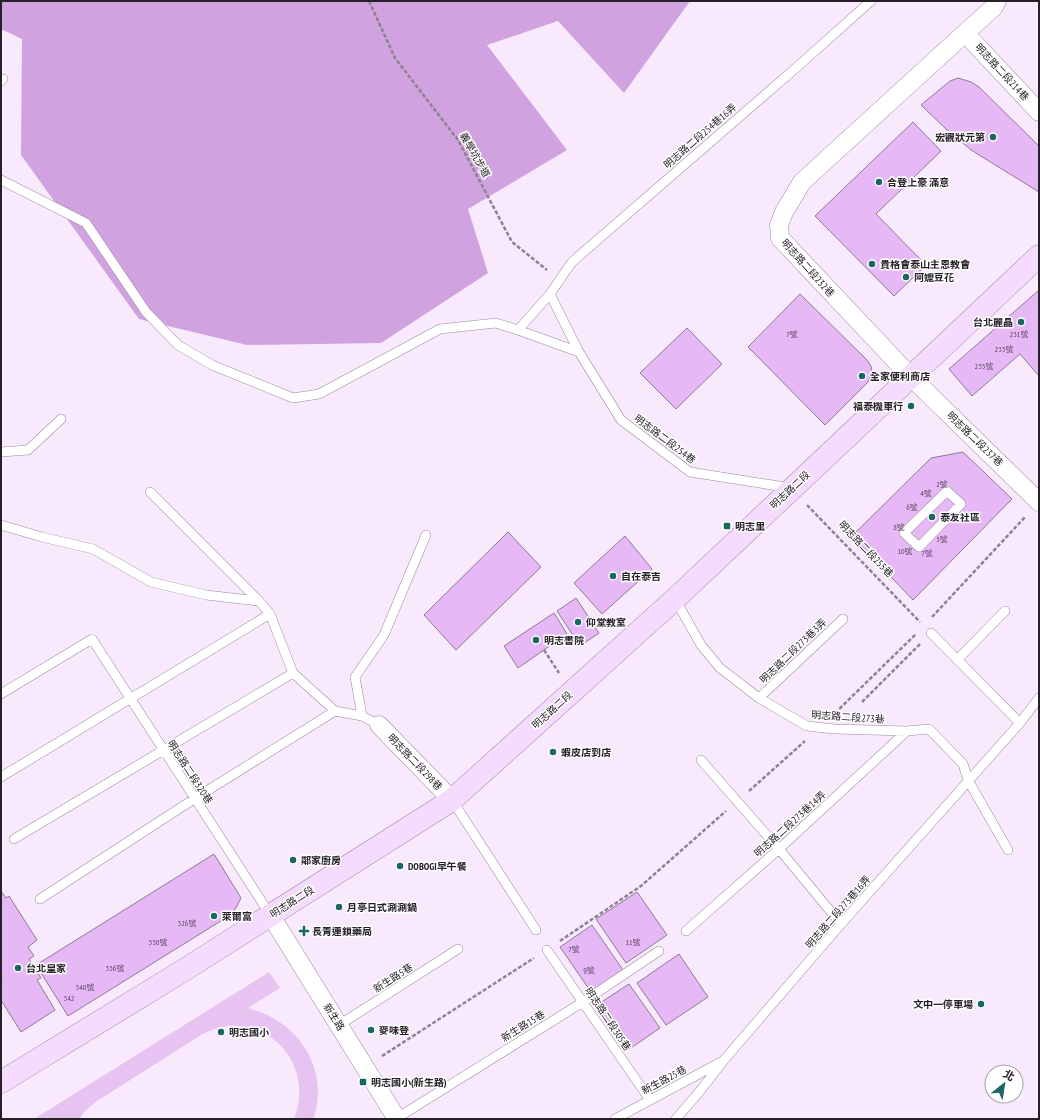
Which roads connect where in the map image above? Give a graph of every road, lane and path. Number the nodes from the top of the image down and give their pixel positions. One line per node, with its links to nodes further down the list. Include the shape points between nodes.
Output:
1 (369, 1): 8 (path, 義學坑步道, via 395,58 458,140 512,242 550,272)
2 (872, 1): 8 (lane, 明志路二段254巷16弄, via 572,262)
3 (992, 3): 4 (street)
4 (965, 33): 5 (street, 明志路二段214巷); 11 (street, 明志路二段232巷, via 802,182 779,225 780,238)
5 (1039, 112)
6 (1, 180): 9 (lane, via 86,223 146,312 178,345 212,365 293,398 319,394 440,329 496,323)
7 (1039, 256): 11 (main road, 明志路二段)
8 (550, 294): 9 (lane, 明志路二段254巷16弄); 10 (lane, 明志路二段254巷)
9 (518, 330): 10 (lane)
10 (579, 352): 14 (lane, 明志路二段254巷, via 621,420 690,472)
11 (910, 376): 14 (main road, 明志路二段); 17 (street, 明志路二段237巷)
12 (61, 420): 13 (lane, via 28,450)
13 (1, 452)
14 (792, 488): 20 (main road, 明志路二段); 25 (path, 明志路二段255巷)
15 (150, 492): 21 (lane)
16 (954, 497): 16 (lane, via 961,504 919,547 904,533 947,491)
17 (1039, 502)
18 (1, 525): 21 (lane, via 93,549 151,582 206,594)
19 (426, 535): 37 (lane, via 384,635 355,676)
20 (675, 599): 30 (main road, 明志路二段); 32 (lane, 明志路二段273巷, via 701,645 720,668)
21 (259, 601): 23 (lane)
22 (1005, 611): 28 (lane)
23 (270, 614): 29 (lane); 34 (lane)
24 (843, 618): 32 (lane, 明志路二段273巷3弄)
25 (924, 626)
26 (931, 633): 28 (lane); 35 (path)
27 (544, 650): 30 (path)
28 (957, 660): 38 (lane)
29 (293, 673): 36 (lane); 41 (lane)
30 (571, 692): 46 (main road, 明志路二段)
31 (1, 694): 34 (lane, 明志路二段320巷, via 92,639)
32 (759, 698): 40 (lane, 明志路二段273巷, via 807,726)
33 (1039, 698): 38 (lane, 明志路二段273巷16弄)
34 (130, 699): 41 (lane, 明志路二段320巷); 43 (lane)
35 (862, 702)
36 (335, 711): 37 (lane); 45 (lane)
37 (362, 716): 39 (lane)
38 (1020, 723): 44 (lane, 明志路二段273巷16弄)
39 (379, 725): 46 (street, 明志路二段298巷)
40 (907, 731): 44 (lane, 明志路二段273巷, via 929,729 963,764); 48 (lane, 明志路二段273巷14弄)
41 (163, 749): 45 (lane, 明志路二段320巷); 47 (lane)
42 (701, 760): 48 (lane)
43 (1, 777)
44 (968, 780): 49 (lane, 明志路二段273巷); 52 (lane, 明志路二段273巷16弄)
45 (194, 799): 50 (lane); 51 (lane, 明志路二段320巷)
46 (452, 800): 51 (main road, 明志路二段); 53 (lane)
47 (14, 839)
48 (779, 850): 52 (lane); 54 (lane, 明志路二段273巷14弄)
49 (1008, 850)
50 (40, 899)
51 (271, 916): 59 (street, 新生路); 62 (main road, 明志路二段)
52 (841, 924): 60 (lane, 明志路二段273巷16弄)
53 (536, 930)
54 (686, 931)
55 (458, 949): 59 (lane, 新生路5巷)
56 (547, 950): 58 (lane, 明志路二段305巷); 61 (path)
57 (660, 951): 58 (lane, 新生路15巷)
58 (583, 1002): 63 (lane, 明志路二段305巷); 64 (lane, 新生路15巷)
59 (339, 1025): 61 (street, 新生路)
60 (724, 1060): 63 (lane, 新生路25巷); 66 (lane, 明志路二段273巷16弄)
61 (365, 1067): 64 (street, 新生路)
62 (1, 1082)
63 (650, 1100): 65 (lane, 新生路25巷)
64 (397, 1118)
65 (615, 1119)
66 (676, 1119)

